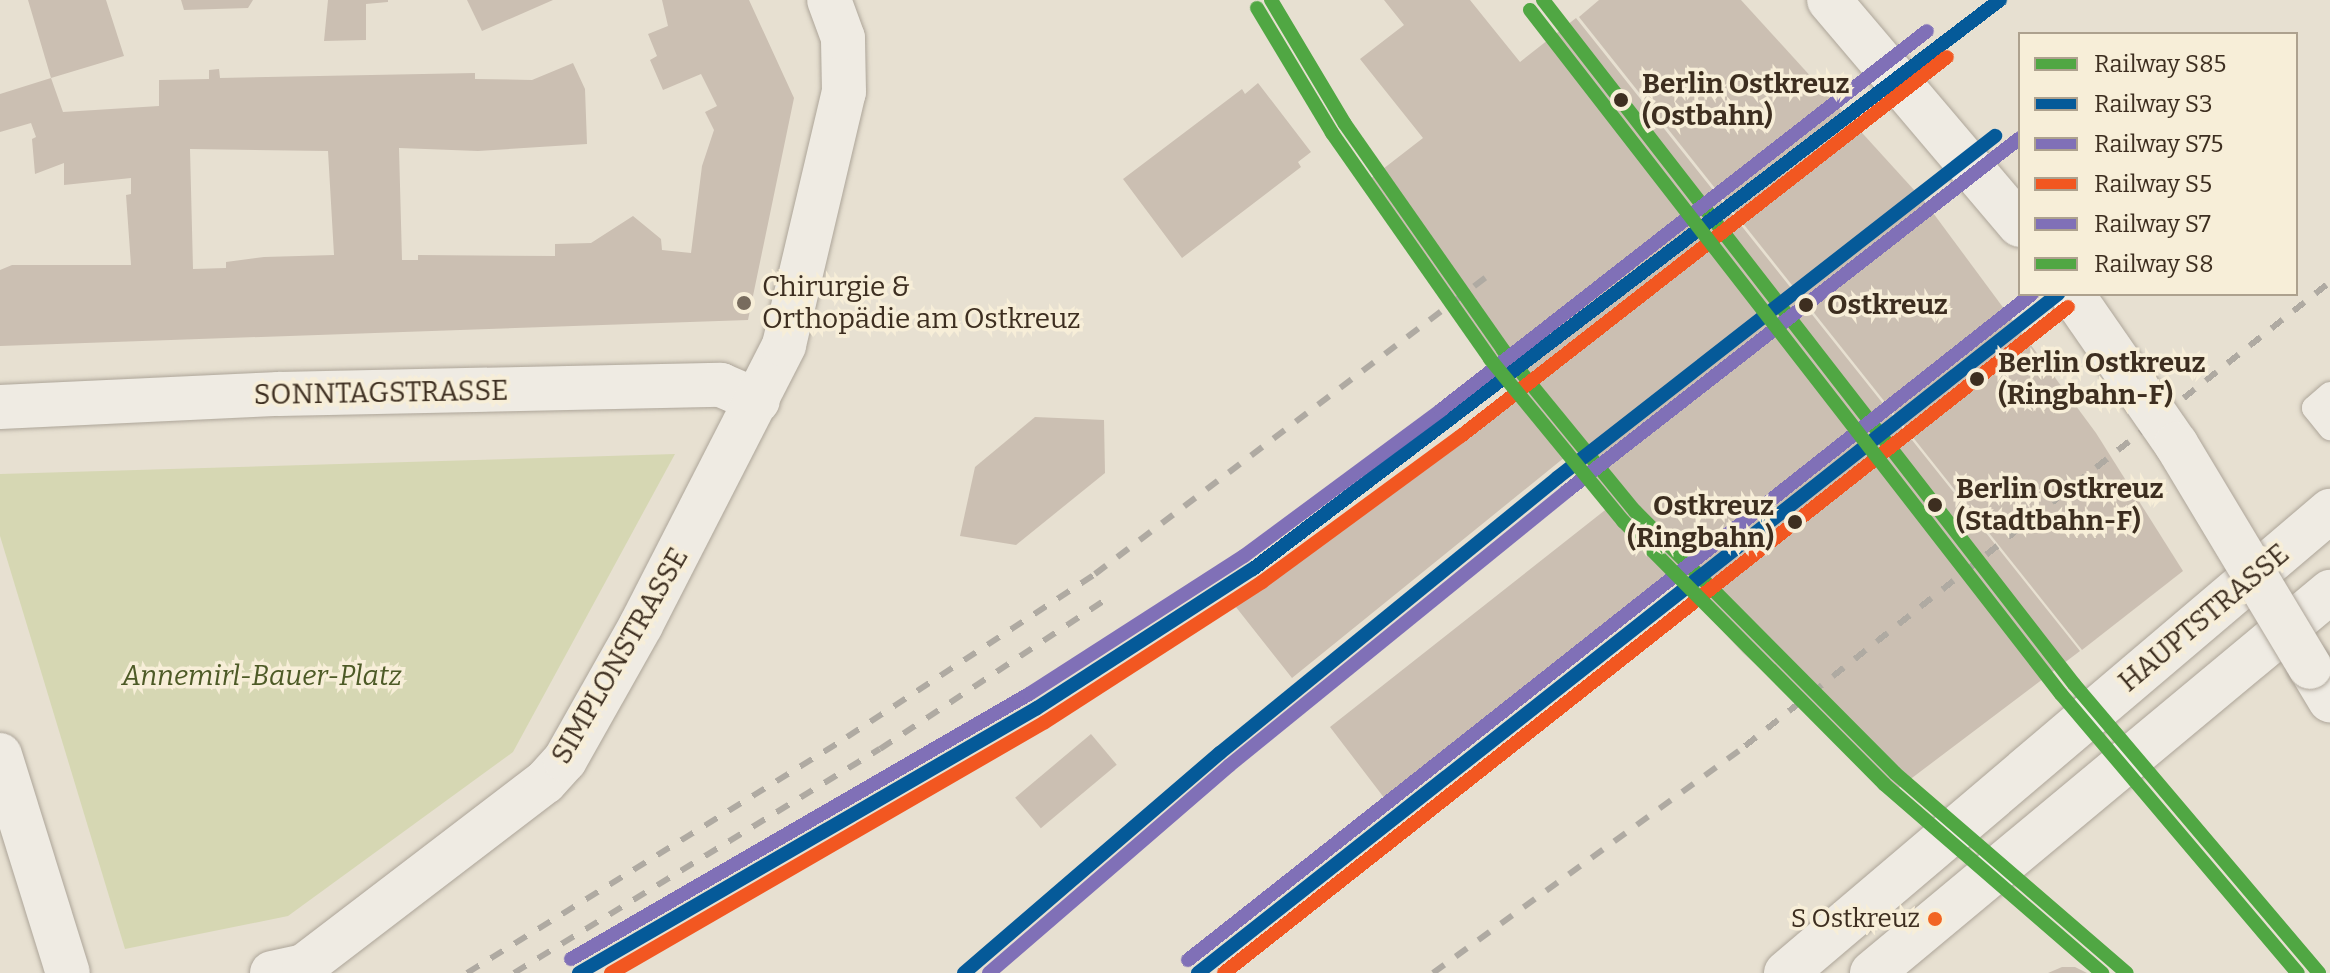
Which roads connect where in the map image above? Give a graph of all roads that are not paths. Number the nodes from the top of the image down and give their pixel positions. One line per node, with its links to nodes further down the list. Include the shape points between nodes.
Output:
1 (829, 0): 6 (street, SIMPLONSTRASSE, via 843,38 844,92 784,345)
2 (1829, 0): 3 (street)
3 (2018, 223)
4 (2073, 296): 11 (street, bridge, via 2176,444)
5 (2330, 394): 8 (lane, via 2314,408)
6 (758, 401): 7 (street, SONNTAGSTRASSE, via 721,385 279,394); 14 (street, SIMPLONSTRASSE, via 565,760 545,782 304,966)
7 (0, 407)
8 (2330, 428)
9 (2330, 511): 15 (street, HAUPTSTRASSE)
10 (2330, 592): 16 (street)
11 (2320, 683)
12 (0, 755): 13 (street)
13 (68, 973)
14 (272, 973)
15 (1786, 973)
16 (1872, 973)

